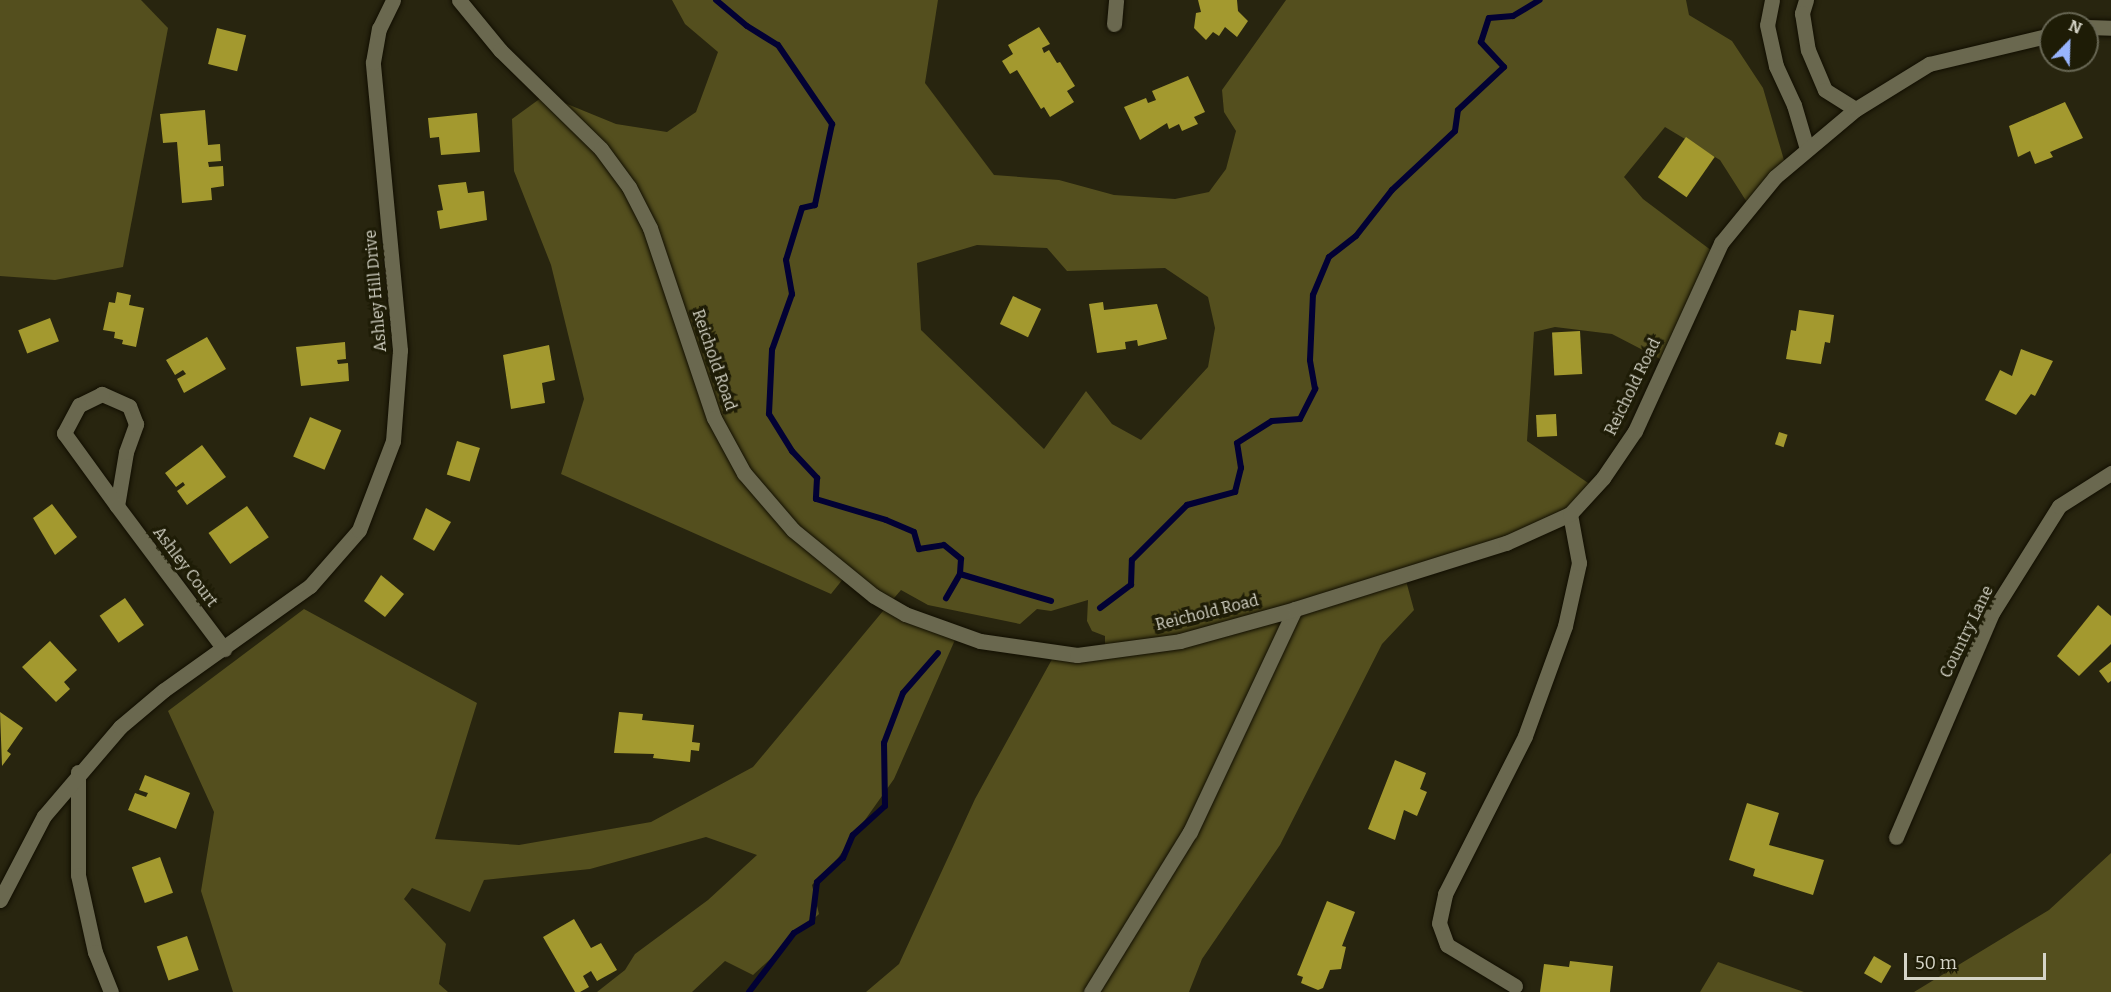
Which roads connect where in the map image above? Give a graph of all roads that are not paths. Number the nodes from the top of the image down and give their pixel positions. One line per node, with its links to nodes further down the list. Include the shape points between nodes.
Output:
1 (393, 0): 14 (street, Ashley Hill Drive, via 379,29 373,62 400,350 393,441 359,530 310,586)
2 (459, 0): 13 (street, Reichold Road, via 500,50 601,149 641,207 714,418 744,473 793,530 874,596 905,614 980,641 1077,655 1180,641)
3 (1116, 0): 6 (street)
4 (1772, 0): 9 (street, via 1767,25 1776,66 1794,105)
5 (1806, 0): 8 (street, via 1802,13 1808,50 1825,90)
6 (1114, 24)
7 (2039, 38): 8 (street, Reichold Road, via 1929,64)
8 (1856, 109): 9 (street, Reichold Road)
9 (1807, 149): 12 (street, Reichold Road, via 1775,177 1721,243 1635,431 1603,478)
10 (2111, 473): 16 (street, Country Lane, via 2059,506 1992,613)
11 (117, 506): 11 (street, Ashley Court, via 64,434 79,405 102,394 129,406 136,424 126,452); 14 (street, Ashley Court)
12 (1570, 514): 13 (street, Reichold Road, via 1506,543); 18 (street, via 1579,563 1565,626 1525,736 1445,894 1438,923 1447,945)
13 (1295, 609): 20 (street, via 1190,832)
14 (224, 649): 15 (street, Ashley Hill Drive, via 120,727)
15 (78, 772): 17 (street, Ashley Hill Drive, via 44,816); 19 (street, via 78,875 95,952)
16 (1896, 837)
17 (0, 900)
18 (1515, 986)
19 (111, 992)
20 (1091, 992)

